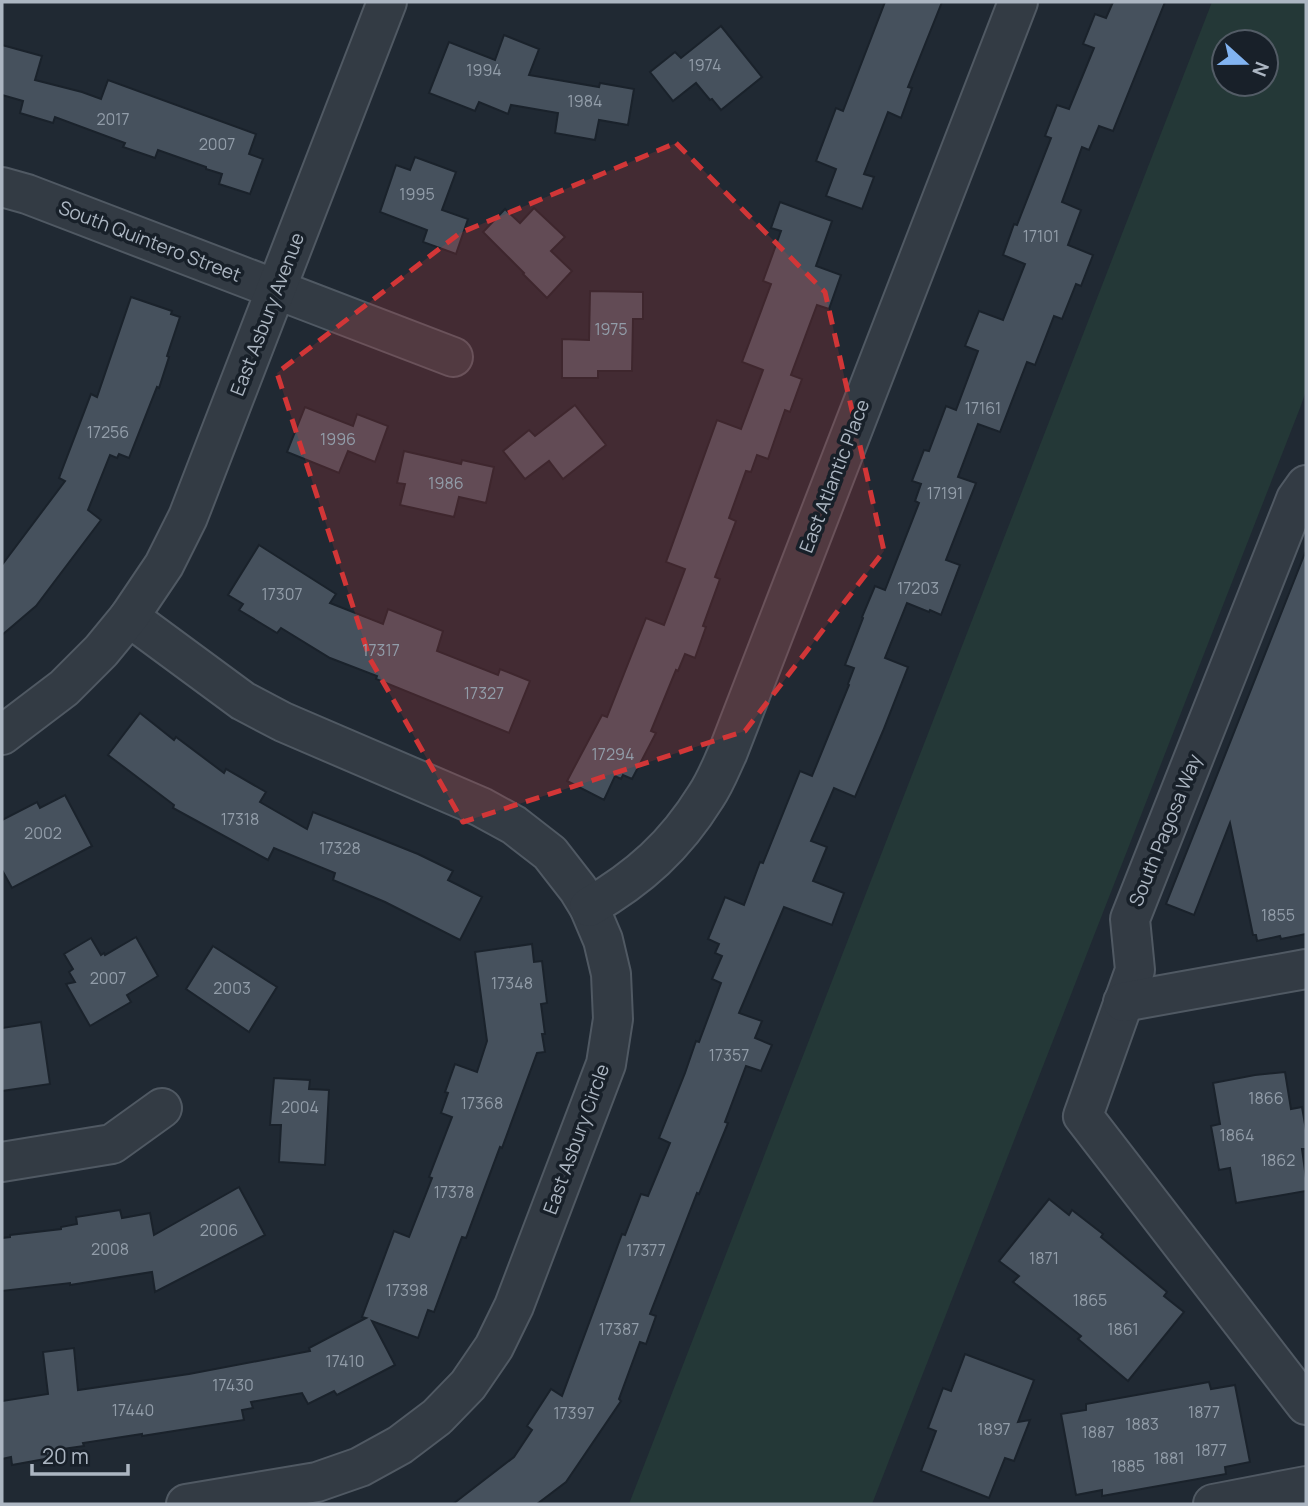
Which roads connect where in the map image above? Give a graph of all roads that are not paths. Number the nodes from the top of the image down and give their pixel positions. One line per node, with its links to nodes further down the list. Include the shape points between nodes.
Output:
1 (387, 2): 4 (street, East Asbury Avenue)
2 (1018, 2): 9 (street, East Atlantic Place, via 723,763 681,832 650,865)
3 (2, 187): 4 (street, South Quintero Street)
4 (277, 289): 5 (street, South Quintero Street); 7 (street, East Asbury Avenue, via 188,517 164,565)
5 (453, 357)
6 (1306, 485): 11 (street, South Pagosa Way, via 1296,499 1130,919 1135,970)
7 (129, 617): 8 (street, East Asbury Avenue, via 64,688); 9 (street, East Asbury Circle, via 243,701 514,825 550,853)
8 (2, 735)
9 (589, 907): 16 (street, East Asbury Circle, via 611,974 613,1019 606,1064 494,1347 437,1417 360,1467 317,1482)
10 (1306, 969): 11 (street)
11 (1123, 1002): 14 (street, South Pagosa Way, via 1083,1116)
12 (162, 1108): 13 (street, via 112,1144)
13 (2, 1162)
14 (1306, 1405)
15 (1306, 1486): 17 (street)
16 (186, 1504)
17 (1213, 1504)

